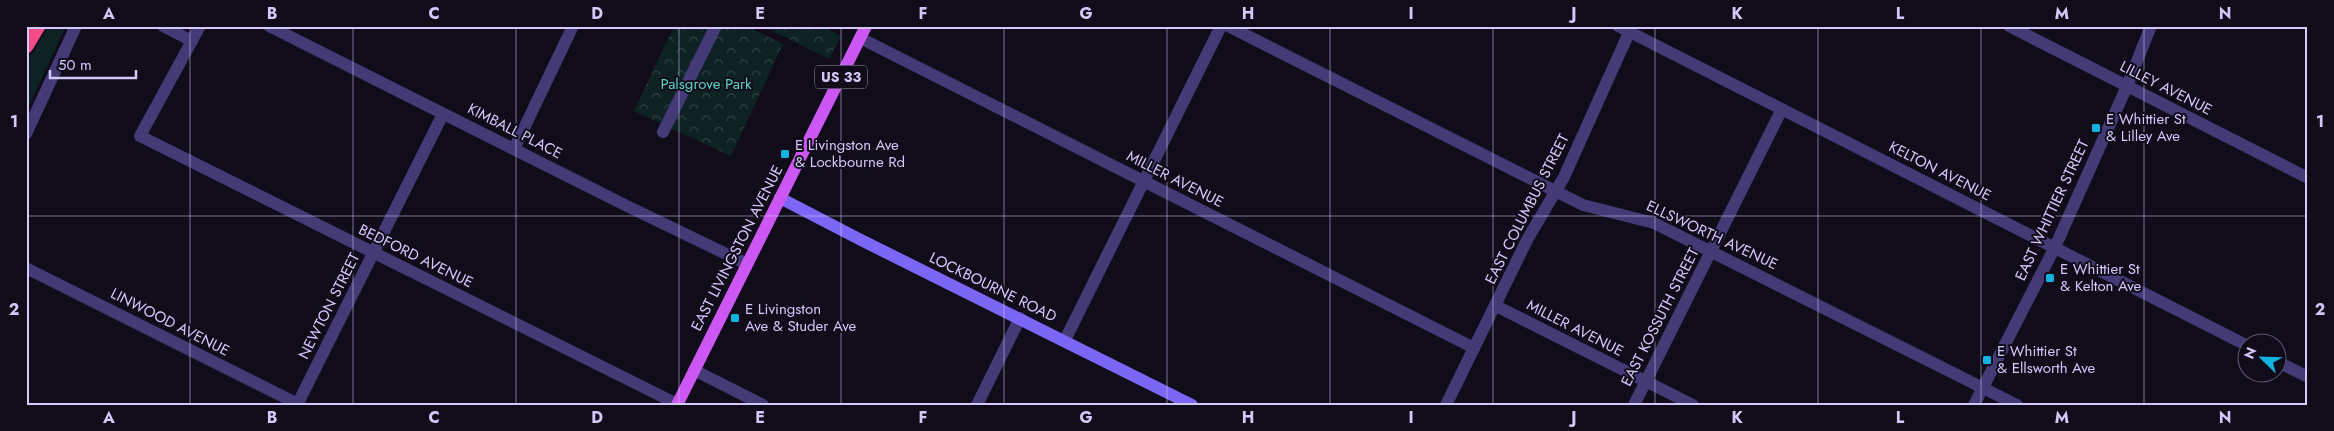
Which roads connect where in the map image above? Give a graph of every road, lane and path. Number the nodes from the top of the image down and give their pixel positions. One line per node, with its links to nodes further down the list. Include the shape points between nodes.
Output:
1 (38, 26): 17 (highway)
2 (76, 26): 22 (street)
3 (163, 26): 16 (street)
4 (200, 26): 16 (street)
5 (269, 26): 14 (street, KIMBALL PLACE)
6 (573, 26): 23 (street)
7 (716, 26): 21 (street)
8 (866, 26): 15 (main road, EAST LIVINGSTON AVENUE / US 33)
9 (1221, 26): 25 (street)
10 (1228, 26): 26 (street, ELLSWORTH AVENUE)
11 (2009, 26): 18 (street, LILLEY AVENUE)
12 (2151, 26): 18 (street, EAST WHITTIER STREET)
13 (1626, 28): 19 (street, KELTON AVENUE); 26 (street, EAST COLUMBUS STREET)
14 (283, 29): 20 (street, KIMBALL PLACE)
15 (860, 38): 25 (street, MILLER AVENUE); 27 (main road, EAST LIVINGSTON AVENUE / US 33)
16 (192, 41): 30 (street, BEDFORD AVENUE, via 140,136)
17 (26, 46)
18 (2127, 86): 24 (street, LILLEY AVENUE); 28 (street, EAST WHITTIER STREET)
19 (1782, 109): 28 (street, KELTON AVENUE); 29 (street, EAST KOSSUTH STREET)
20 (444, 114): 23 (street, KIMBALL PLACE); 30 (street, NEWTON STREET)
21 (663, 132)
22 (26, 134)
23 (514, 148): 31 (street, KIMBALL PLACE)
24 (2308, 178)
25 (1144, 181): 35 (street); 37 (street, MILLER AVENUE)
26 (1556, 191): 29 (street, ELLSWORTH AVENUE, via 1592,208 1654,223); 33 (street, EAST COLUMBUS STREET, via 1541,214)
27 (780, 198): 31 (main road, EAST LIVINGSTON AVENUE / US 33); 34 (main road, LOCKBOURNE ROAD)
28 (2055, 247): 36 (street, KELTON AVENUE); 42 (street, EAST WHITTIER STREET)
29 (1711, 251): 41 (street, EAST KOSSUTH STREET); 42 (street, ELLSWORTH AVENUE)
30 (373, 253): 43 (street, NEWTON STREET); 44 (street, BEDFORD AVENUE)
31 (747, 264): 39 (main road, EAST LIVINGSTON AVENUE / US 33)
32 (26, 268): 43 (street, LINWOOD AVENUE)
33 (1496, 306): 37 (street, EAST COLUMBUS STREET); 41 (street, MILLER AVENUE)
34 (1020, 318): 35 (main road, LOCKBOURNE ROAD); 46 (street)
35 (1065, 340): 47 (main road, LOCKBOURNE ROAD)
36 (2236, 340)
37 (1474, 348): 48 (street, EAST COLUMBUS STREET)
38 (2286, 366): 40 (street)
39 (694, 370): 44 (main road, EAST LIVINGSTON AVENUE / US 33); 45 (street)
40 (2308, 377)
41 (1646, 381): 49 (street, EAST KOSSUTH STREET); 50 (street, MILLER AVENUE)
42 (1983, 388): 51 (street, EAST WHITTIER STREET); 52 (street, ELLSWORTH AVENUE)
43 (298, 404)
44 (677, 404)
45 (762, 405)
46 (977, 405)
47 (1192, 405)
48 (1446, 405)
49 (1634, 405)
50 (1694, 405)
51 (1974, 405)
52 (2017, 405)

